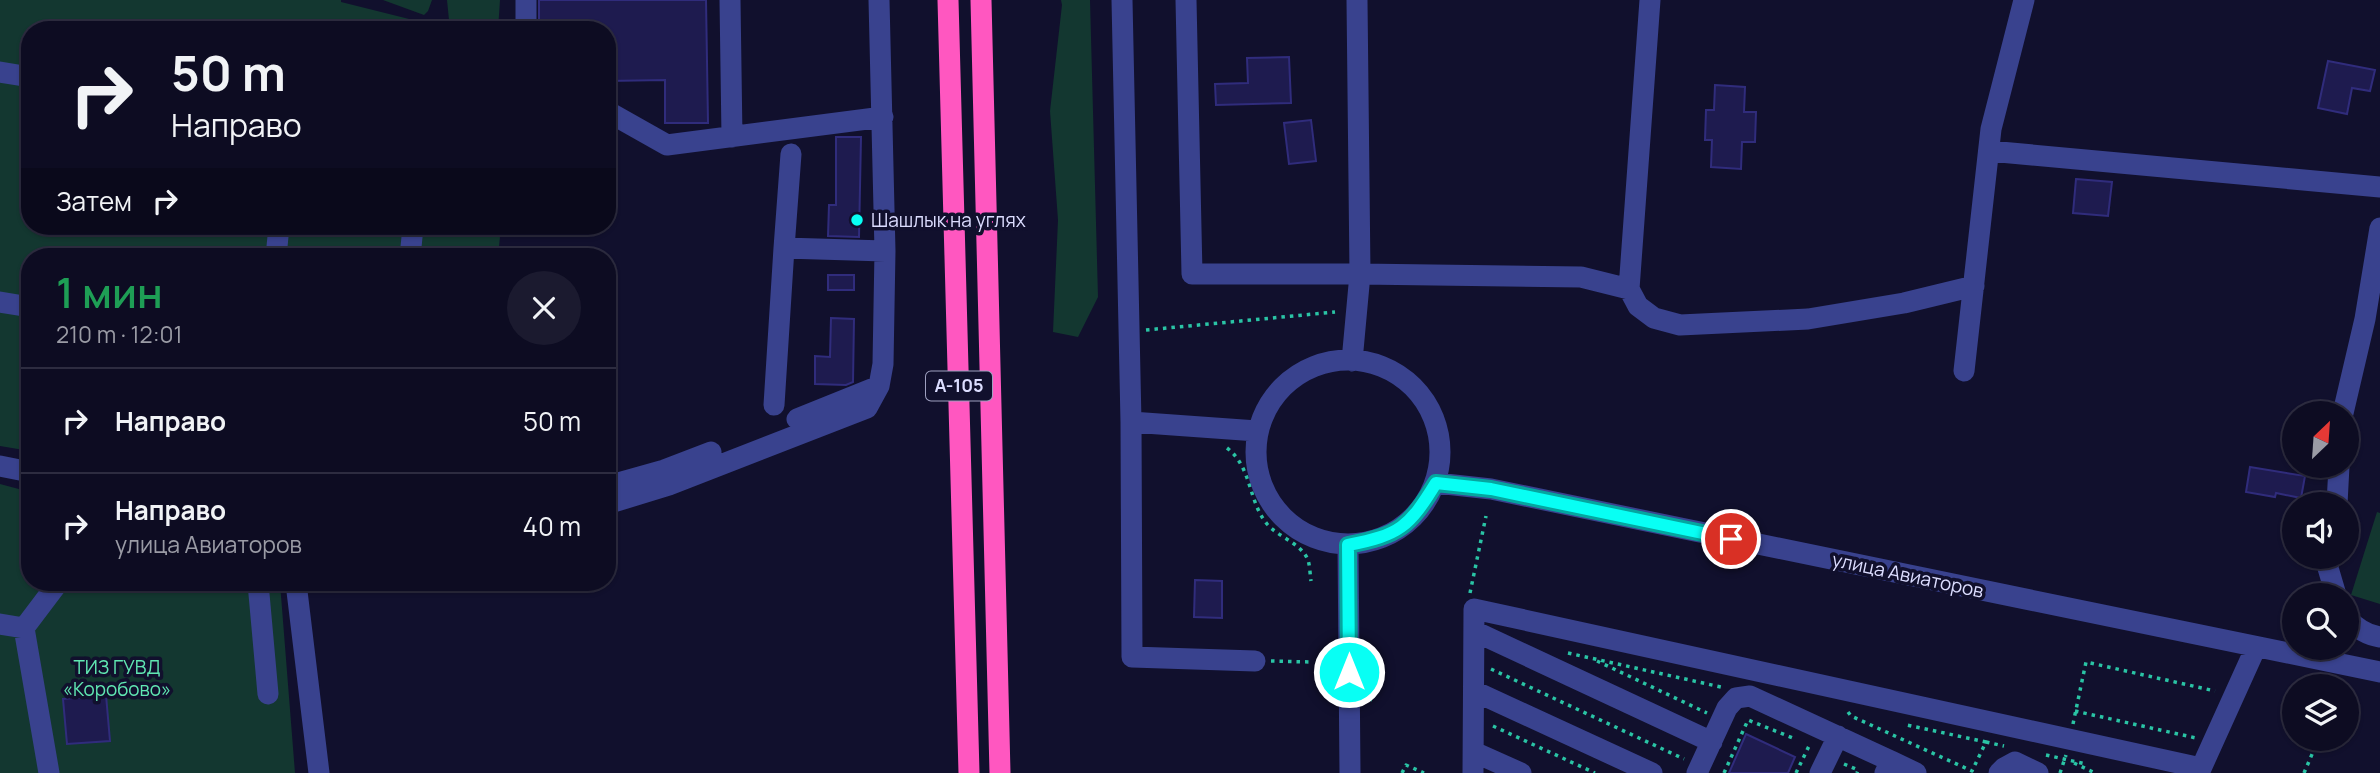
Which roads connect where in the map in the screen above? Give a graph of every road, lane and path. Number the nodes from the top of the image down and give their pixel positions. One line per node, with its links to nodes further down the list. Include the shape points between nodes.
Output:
1 (526, 0): 11 (street)
2 (730, 0): 16 (street)
3 (880, 0): 15 (street)
4 (948, 0): 86 (highway, А-105)
5 (981, 0): 87 (highway, А-105)
6 (1122, 0): 35 (street)
7 (1186, 0): 23 (street, via 1192,274)
8 (1357, 0): 23 (street)
9 (1650, 0): 25 (street)
10 (2024, 0): 17 (street)
11 (526, 21)
12 (0, 72): 13 (street)
13 (21, 76)
14 (616, 116): 16 (street, via 667,145)
15 (883, 117): 16 (street); 22 (street)
16 (732, 136)
17 (1989, 151): 19 (street); 24 (street)
18 (791, 154): 21 (street)
19 (2380, 187)
20 (2380, 228): 33 (street)
21 (785, 248): 22 (street); 34 (street)
22 (885, 251): 32 (street, via 884,364)
23 (1360, 274): 25 (street, via 1581,277); 30 (street)
24 (1974, 286): 25 (street, via 1808,319 1680,325 1654,318 1637,306); 31 (street)
25 (1629, 289)
26 (0, 302): 27 (street)
27 (21, 306)
28 (1335, 312): 29 (path)
29 (1144, 330)
30 (1352, 361): 37 (street, via 1337,360 1301,372 1273,397); 41 (street, via 1374,363 1408,380 1431,410 1441,446)
31 (1964, 371)
32 (879, 386): 40 (street, via 664,470); 42 (street, via 867,408)
33 (2346, 401)
34 (774, 405)
35 (1131, 422): 36 (street); 56 (street, via 1132,657)
36 (1201, 427): 37 (street); 44 (path, via 1243,465 1267,524 1303,552)
37 (1257, 431): 43 (street, via 1256,464 1266,496 1287,522 1316,539)
38 (0, 466): 39 (street)
39 (21, 470)
40 (616, 483)
41 (1436, 483): 43 (street, via 1416,516 1385,537); 53 (street, улица Авиаторов, via 1491,489)
42 (616, 501)
43 (1348, 545): 88 (street)
44 (1311, 581)
45 (52, 591): 49 (street)
46 (259, 591): 63 (street)
47 (297, 591): 85 (street)
48 (0, 624): 49 (street)
49 (24, 628): 84 (street)
50 (2359, 630): 52 (street)
51 (1474, 631): 62 (street); 76 (street); 77 (street, via 1474,609)
52 (2380, 636)
53 (2256, 647): 54 (street, улица Авиаторов); 83 (street)
54 (2282, 649)
55 (2337, 660): 60 (street, улица Авиаторов)
56 (1255, 661): 57 (path)
57 (1311, 662)
58 (1378, 666): 67 (path)
59 (1486, 667): 81 (path)
60 (2380, 672)
61 (1725, 688): 66 (path, via 1589,657 1713,715 1717,706)
62 (1474, 691): 79 (street); 93 (street)
63 (268, 694)
64 (2215, 702): 68 (path, via 2218,692 2086,662)
65 (1836, 709): 69 (path)
66 (1726, 710): 71 (path); 74 (street, via 1736,698 1750,696); 76 (street)
67 (1370, 711)
68 (2076, 711): 75 (path); 77 (path)
69 (1848, 712): 70 (path); 73 (path, via 1972,771 1986,742)
70 (1860, 715)
71 (1748, 720): 94 (path); 95 (path, via 1809,746)
72 (1484, 722): 92 (path)
73 (1898, 723)
74 (1838, 736): 80 (street); 96 (street)
75 (2198, 738)
76 (1712, 741): 81 (street)
77 (2067, 749): 83 (street); 101 (path); 102 (path)
78 (2313, 751): 103 (path)
79 (1474, 762): 91 (street)
80 (1888, 767): 98 (street)
81 (1699, 770)
82 (1858, 770): 97 (path)
83 (2200, 771)
84 (49, 773)
85 (319, 773)
86 (969, 773)
87 (1000, 773)
88 (1350, 773)
89 (1402, 773): 90 (path, via 1406,765)
90 (1424, 773)
91 (1521, 773)
92 (1595, 773)
93 (1652, 773)
94 (1724, 773)
95 (1796, 773)
96 (1820, 773)
97 (1866, 773)
98 (1916, 773)
99 (1999, 773): 100 (street, via 2015,762)
100 (2038, 773)
101 (2060, 773)
102 (2095, 773)
103 (2304, 773)

